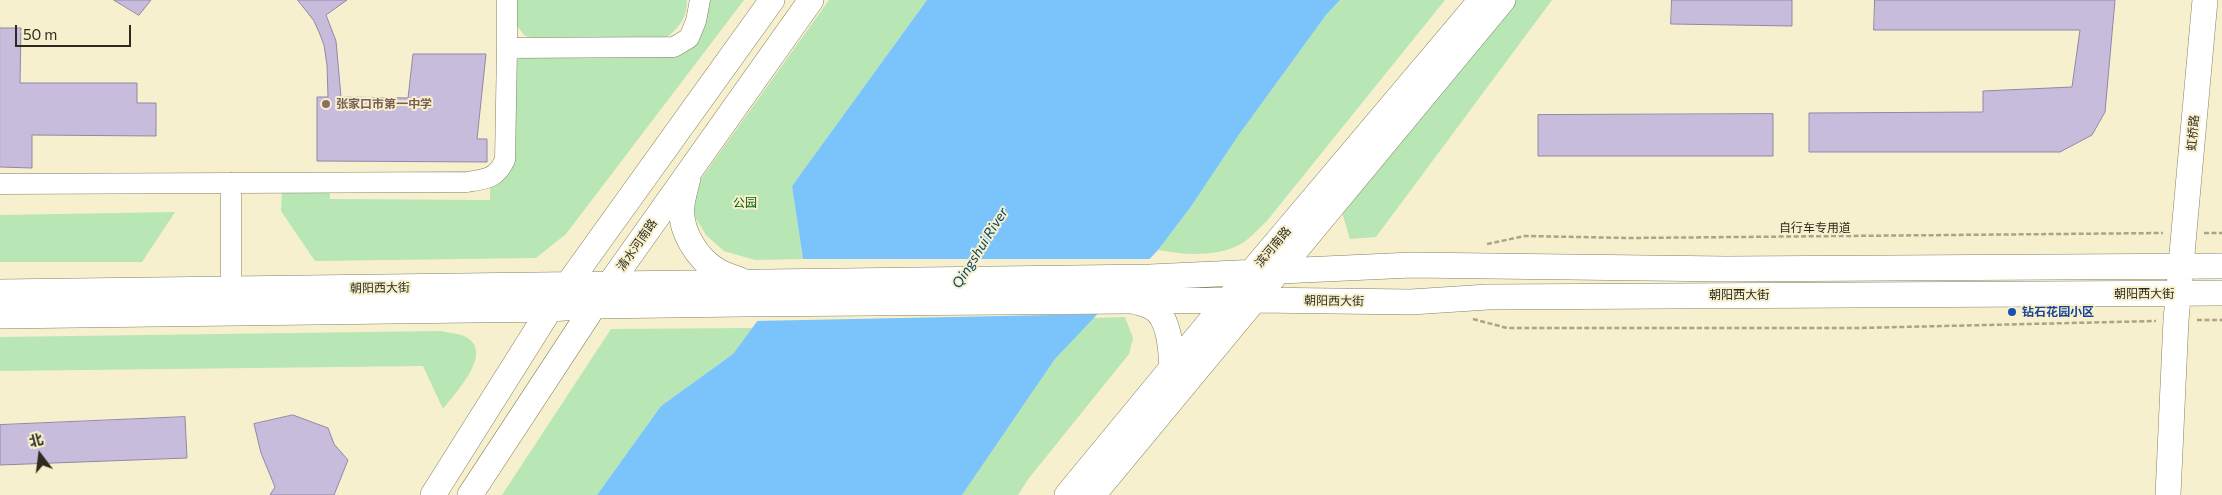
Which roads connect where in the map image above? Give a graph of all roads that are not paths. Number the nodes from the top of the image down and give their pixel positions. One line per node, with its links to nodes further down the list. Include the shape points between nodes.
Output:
1 (507, 0): 8 (lane)
2 (700, 0): 8 (lane, via 689,38 674,47)
3 (772, 0): 17 (main road)
4 (811, 0): 9 (main road, 清水河南路)
5 (1481, 0): 14 (main road, 滨河南路)
6 (1503, 0): 15 (main road, 滨河南路)
7 (2205, 0): 12 (main road, 虹桥路)
8 (507, 48): 10 (lane, via 505,160 500,171 486,179 467,182)
9 (690, 170): 16 (main road, 清水河南路); 18 (main road, via 682,207 690,240 699,255 717,271)
10 (231, 183): 11 (lane); 19 (lane)
11 (0, 184)
12 (2182, 266): 13 (main road); 15 (main road, via 1726,269 1412,265); 22 (main road, 虹桥路)
13 (2222, 266)
14 (1251, 272): 15 (main road); 18 (main road); 25 (main road, 滨河南路)
15 (1279, 272): 23 (main road, 滨河南路)
16 (609, 284): 17 (main road, 朝阳西大街); 18 (main road, 朝阳西大街); 26 (main road, 清水河南路)
17 (566, 286): 19 (main road, 朝阳西大街); 27 (main road)
18 (749, 289): 24 (main road, 朝阳西大街); 26 (main road, 朝阳西大街)
19 (231, 290): 20 (main road, 朝阳西大街)
20 (0, 292)
21 (2222, 293): 22 (main road, 朝阳西大街)
22 (2179, 294): 23 (main road, 朝阳西大街, via 1488,296 1411,302); 34 (main road, 虹桥路)
23 (1256, 300): 25 (main road, 朝阳西大街); 33 (main road, 滨河南路)
24 (1133, 301): 25 (main road, 朝阳西大街); 29 (main road, via 1160,313 1168,334)
25 (1227, 301): 29 (main road, 滨河南路)
26 (594, 306): 27 (main road, 朝阳西大街); 31 (main road, 清水河南路)
27 (550, 309): 28 (main road, 朝阳西大街); 30 (main road)
28 (0, 316)
29 (1172, 369): 32 (main road, 滨河南路)
30 (433, 495)
31 (470, 495)
32 (1067, 495)
33 (1093, 495)
34 (2168, 495)

